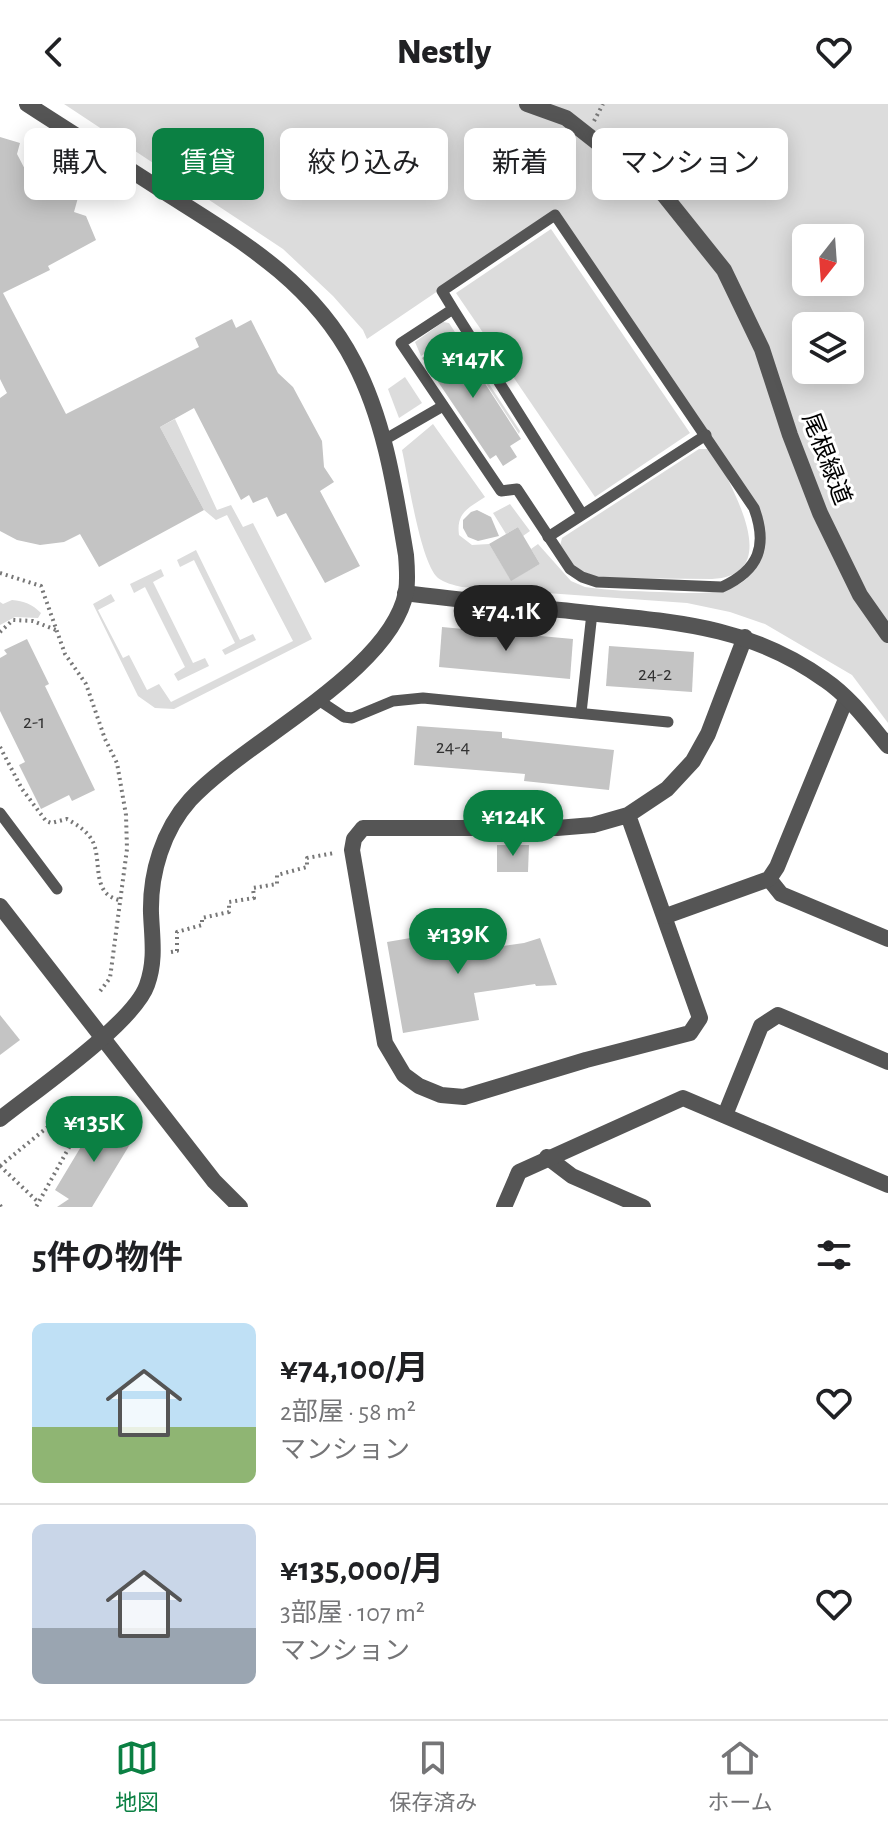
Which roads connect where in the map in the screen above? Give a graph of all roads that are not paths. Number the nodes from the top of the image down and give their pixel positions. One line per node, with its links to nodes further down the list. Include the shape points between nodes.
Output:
1 (27, 104): 6 (street, via 247,244 285,274 347,349)
2 (527, 104): 11 (street, 尾根緑道, via 566,118 664,195 724,270 762,349 820,513 860,595)
3 (453, 309): 4 (lane, via 401,343); 5 (lane, via 442,291 555,215); 7 (lane)
4 (443, 406): 6 (lane); 8 (lane, via 501,491 517,489)
5 (706, 435): 7 (lane); 8 (lane, via 761,526 756,557 738,580 722,587 597,582 570,569)
6 (384, 440): 9 (street, via 406,555)
7 (582, 514): 8 (lane)
8 (548, 537)
9 (405, 593): 10 (street); 13 (street, via 381,642)
10 (592, 613): 12 (street, via 691,623); 15 (lane)
11 (888, 635)
12 (745, 637): 14 (street, via 806,666); 19 (street, via 693,761 667,789)
13 (317, 699): 15 (lane, via 352,718 393,701 423,698); 25 (street, via 197,793 178,816 154,875 155,941 147,986 130,1013)
14 (846, 699): 17 (street); 20 (street)
15 (581, 713): 16 (lane)
16 (668, 722)
17 (888, 746)
18 (0, 813): 21 (lane)
19 (628, 815): 23 (street); 23 (street, via 557,828 363,828 352,850 385,1043 404,1075 419,1086 464,1097 690,1033 700,1018)
20 (769, 879): 23 (street); 24 (street, via 781,894)
21 (57, 889)
22 (0, 906): 25 (street)
23 (666, 916)
24 (888, 939)
25 (102, 1037): 28 (street); 31 (street)
26 (888, 1062): 27 (street, via 778,1015 761,1026)
27 (725, 1115): 29 (street, via 683,1098); 30 (street)
28 (0, 1119)
29 (547, 1157): 32 (street, via 519,1172); 33 (street, via 572,1176)
30 (888, 1185)
31 (240, 1207)
32 (504, 1207)
33 (643, 1207)

